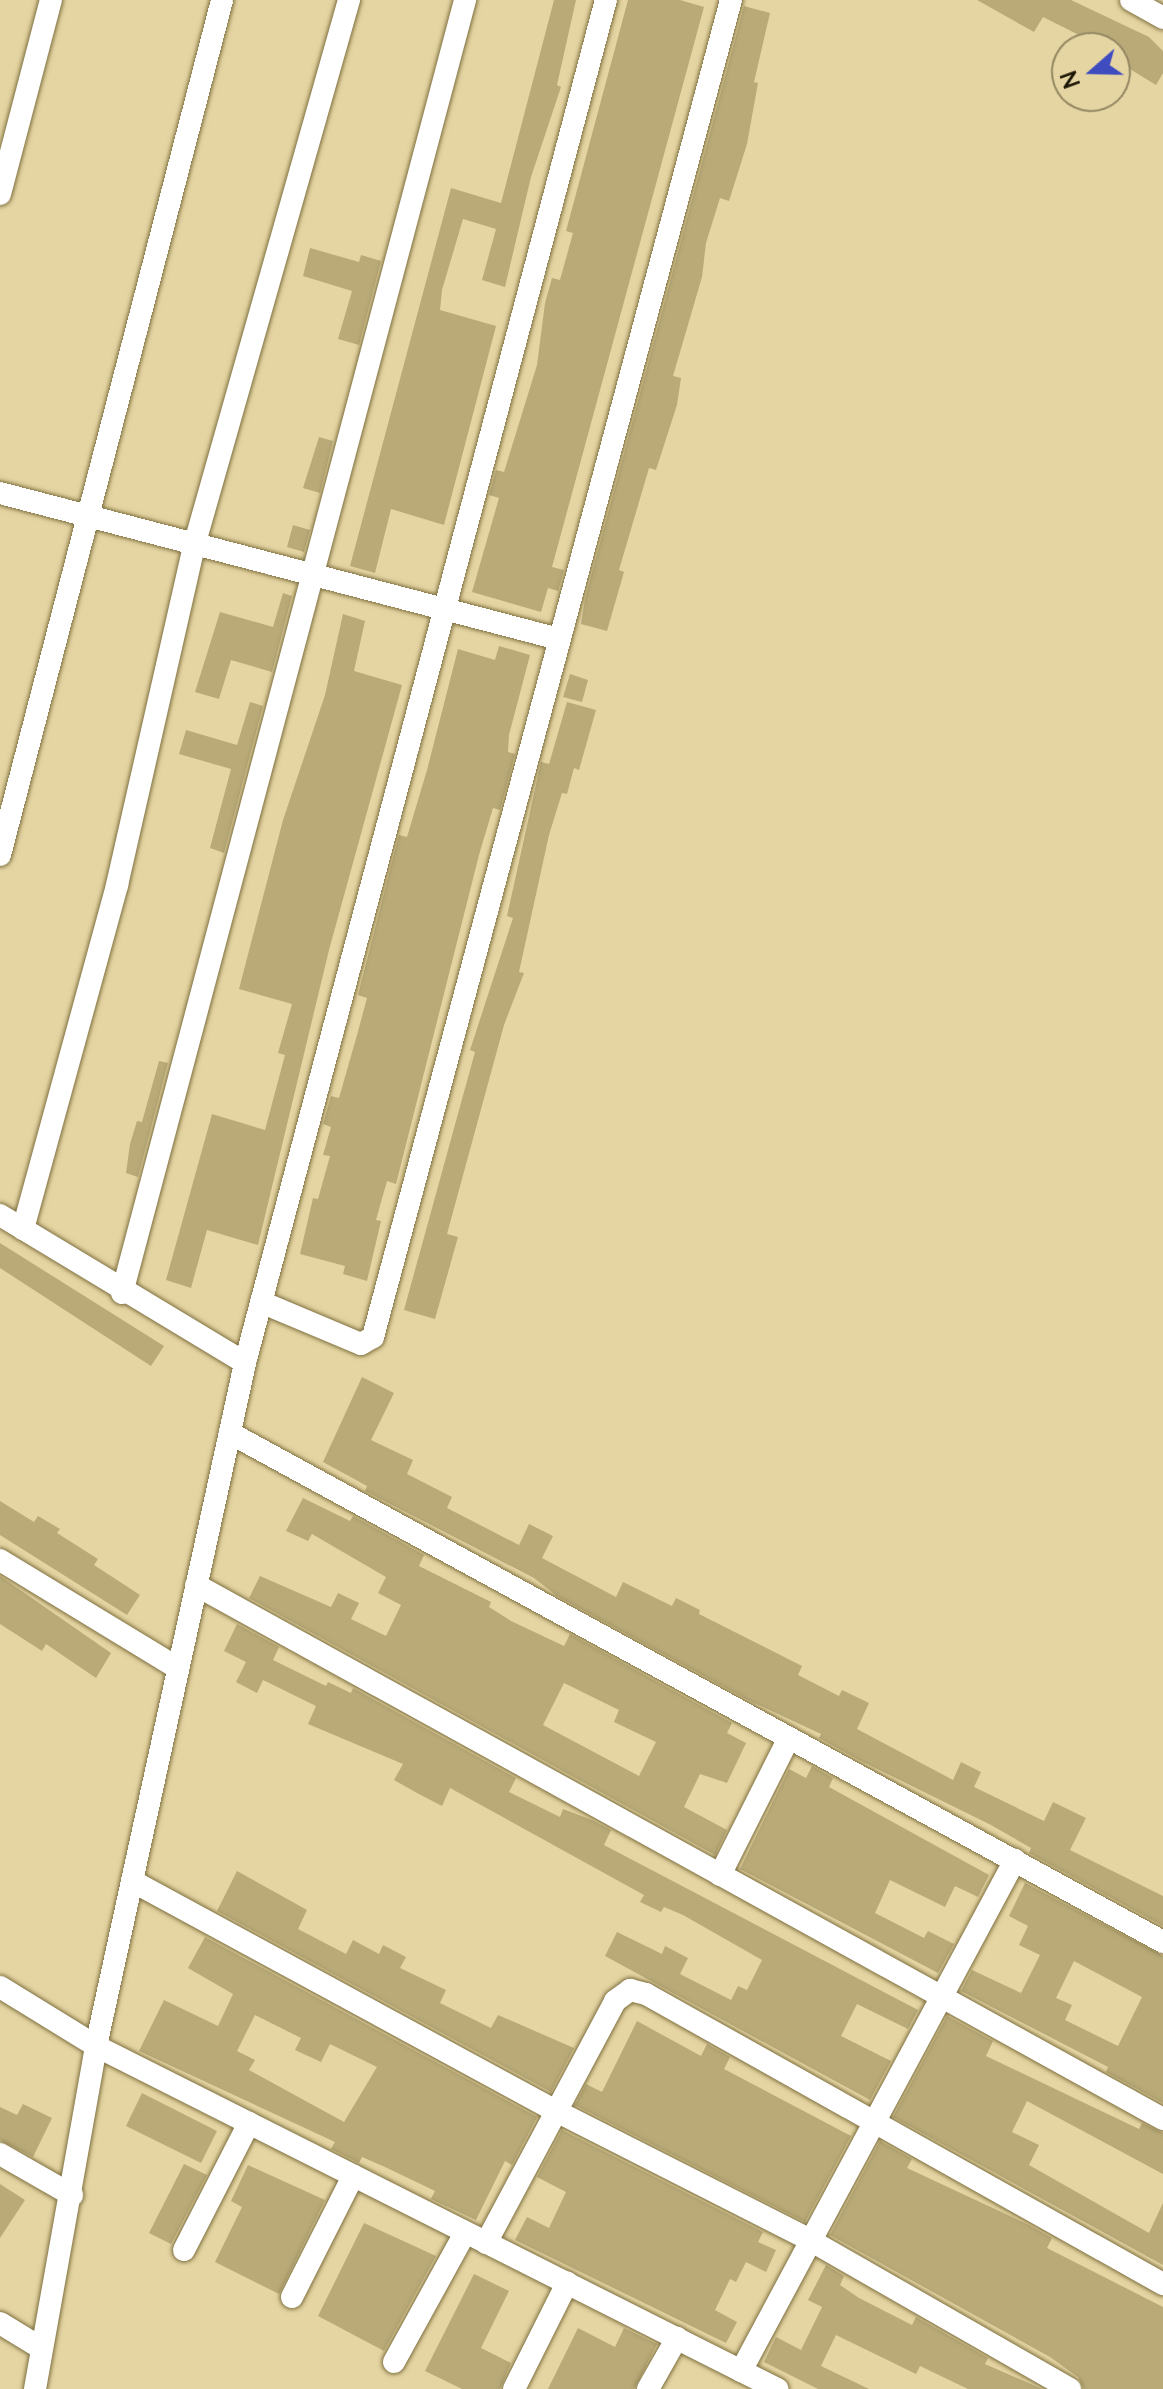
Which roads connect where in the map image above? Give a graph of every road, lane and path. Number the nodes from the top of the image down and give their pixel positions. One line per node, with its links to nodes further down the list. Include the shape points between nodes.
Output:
1 (51, 0): 9 (street)
2 (222, 0): 11 (street)
3 (349, 0): 12 (street)
4 (465, 0): 13 (street)
5 (606, 0): 14 (street)
6 (731, 0): 15 (street)
7 (1131, 0): 8 (street)
8 (1163, 18)
9 (0, 194)
10 (0, 493): 11 (street)
11 (90, 516): 12 (street); 16 (street)
12 (194, 546): 13 (street); 18 (street, via 117,885)
13 (314, 576): 14 (street); 19 (street)
14 (447, 613): 15 (street); 20 (street)
15 (559, 639): 20 (street, via 373,1337 361,1344)
16 (0, 855)
17 (0, 1215): 18 (street)
18 (23, 1229): 19 (street)
19 (122, 1293): 21 (street)
20 (261, 1302): 21 (street)
21 (245, 1363): 22 (street)
22 (230, 1433): 24 (street); 26 (street)
23 (0, 1560): 25 (street)
24 (196, 1585): 25 (street); 28 (street)
25 (176, 1667): 29 (street)
26 (789, 1738): 27 (street); 28 (street)
27 (1015, 1860): 30 (street); 32 (street)
28 (720, 1875): 32 (street)
29 (134, 1882): 33 (street); 34 (street)
30 (1163, 1942)
31 (0, 1987): 33 (street)
32 (940, 1996): 35 (street); 37 (street)
33 (96, 2046): 36 (street); 40 (street)
34 (558, 2112): 37 (street, via 615,2001 630,1990 646,1994); 42 (street); 43 (street)
35 (1163, 2119)
36 (249, 2123): 39 (street); 44 (street)
37 (871, 2124): 42 (street); 46 (street)
38 (0, 2154): 40 (street)
39 (353, 2176): 41 (street); 47 (street)
40 (72, 2195): 50 (street)
41 (465, 2233): 43 (street); 51 (street)
42 (808, 2239): 52 (street); 57 (street)
43 (486, 2243): 45 (street)
44 (184, 2250)
45 (567, 2283): 49 (street); 54 (street)
46 (1163, 2284)
47 (292, 2297)
48 (0, 2323): 50 (street)
49 (677, 2338): 52 (street); 55 (street)
50 (41, 2348): 53 (street)
51 (394, 2362)
52 (741, 2371): 56 (street)
53 (35, 2389)
54 (514, 2389)
55 (648, 2389)
56 (777, 2389)
57 (1070, 2389)

